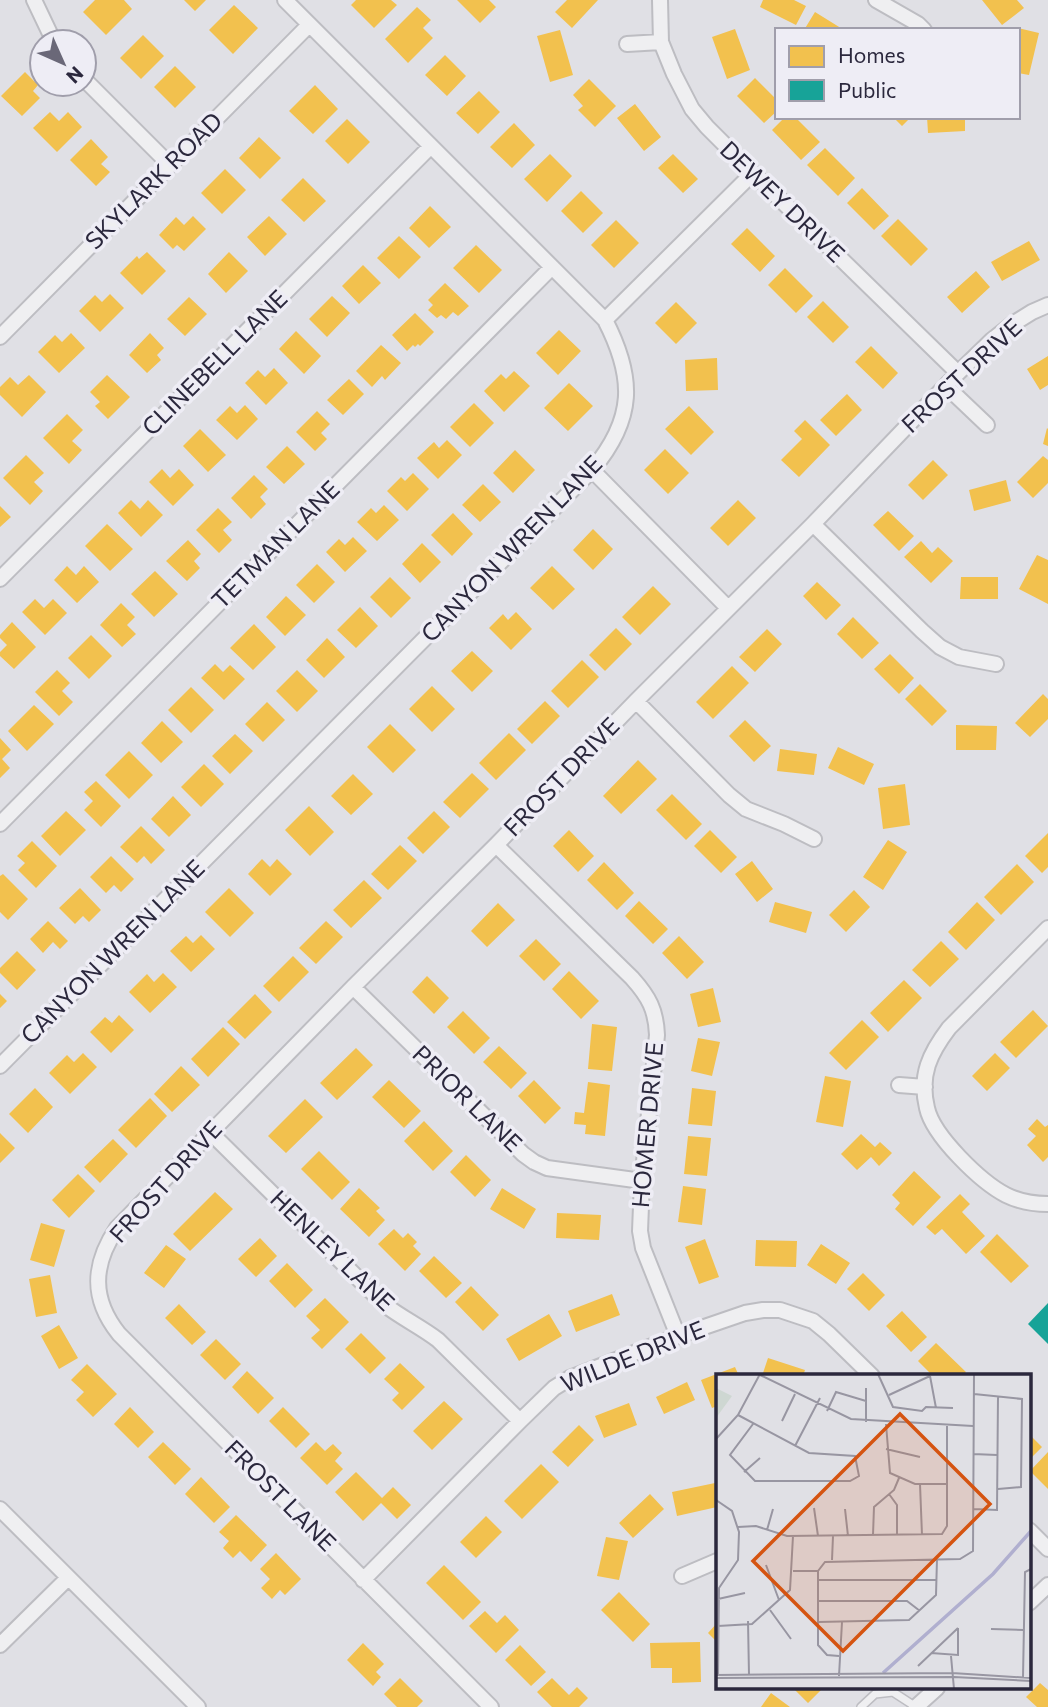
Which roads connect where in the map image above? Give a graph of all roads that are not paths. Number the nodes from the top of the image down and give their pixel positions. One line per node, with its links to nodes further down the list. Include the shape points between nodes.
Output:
1 (34, 0): 6 (street)
2 (285, 0): 5 (street, CANYON WREN LANE)
3 (660, 0): 8 (street, DEWEY DRIVE)
4 (876, 0): 7 (street)
5 (309, 25): 11 (street, CANYON WREN LANE); 12 (street, SKYLARK ROAD)
6 (45, 28)
7 (922, 28)
8 (661, 42): 9 (street); 13 (street, DEWEY DRIVE, via 692,109)
9 (627, 44)
10 (98, 93): 12 (street)
11 (431, 146): 14 (street, CANYON WREN LANE); 23 (street, CLINEBELL LANE)
12 (170, 165): 17 (street, SKYLARK ROAD)
13 (753, 173): 16 (street); 18 (street, DEWEY DRIVE)
14 (552, 267): 16 (street, CANYON WREN LANE); 27 (street, TETMAN LANE)
15 (1048, 305): 18 (street, FROST DRIVE, via 1011,325)
16 (604, 320): 21 (street, CANYON WREN LANE, via 633,385 618,431)
17 (0, 337)
18 (958, 373): 19 (street, FROST DRIVE)
19 (946, 386): 20 (street); 22 (street, FROST DRIVE)
20 (987, 425)
21 (592, 470): 24 (street); 32 (street, CANYON WREN LANE)
22 (813, 524): 24 (street, FROST DRIVE); 25 (street, via 940,647 959,657)
23 (0, 579)
24 (728, 608): 26 (street, FROST DRIVE)
25 (996, 664)
26 (636, 701): 28 (street, via 746,809); 29 (street, FROST DRIVE)
27 (0, 824)
28 (814, 839)
29 (496, 845): 31 (street, FROST DRIVE); 36 (street, HOMER DRIVE, via 632,978 650,1002 657,1035)
30 (1048, 928): 34 (street, via 937,1043 928,1061)
31 (353, 987): 35 (street, FROST DRIVE); 36 (street, PRIOR LANE, via 534,1162 547,1168)
32 (0, 1066)
33 (899, 1085): 34 (street)
34 (925, 1087): 37 (street, via 927,1109 936,1128 966,1163 1007,1195)
35 (210, 1132): 38 (street, FROST DRIVE, via 117,1228); 41 (street, HENLEY LANE, via 385,1304 438,1340)
36 (642, 1181): 39 (street, HOMER DRIVE, via 643,1248)
37 (1048, 1204)
38 (99, 1270): 48 (street, FROST LANE, via 100,1302 119,1334)
39 (678, 1336): 40 (street, WILDE DRIVE, via 745,1313 780,1310 813,1321); 41 (street, WILDE DRIVE, via 570,1378)
40 (870, 1374)
41 (520, 1421): 48 (street, WILDE DRIVE)
42 (0, 1509): 47 (street)
43 (1030, 1531): 44 (street)
44 (1048, 1549)
45 (716, 1561): 46 (street)
46 (682, 1576)
47 (68, 1578): 51 (street); 53 (street)
48 (363, 1580): 54 (street, FROST LANE)
49 (1048, 1585): 50 (street)
50 (1030, 1602)
51 (0, 1645)
52 (935, 1690): 56 (street)
53 (198, 1707)
54 (491, 1707)
55 (861, 1707): 56 (lane, via 875,1693 893,1692)
56 (916, 1707)

